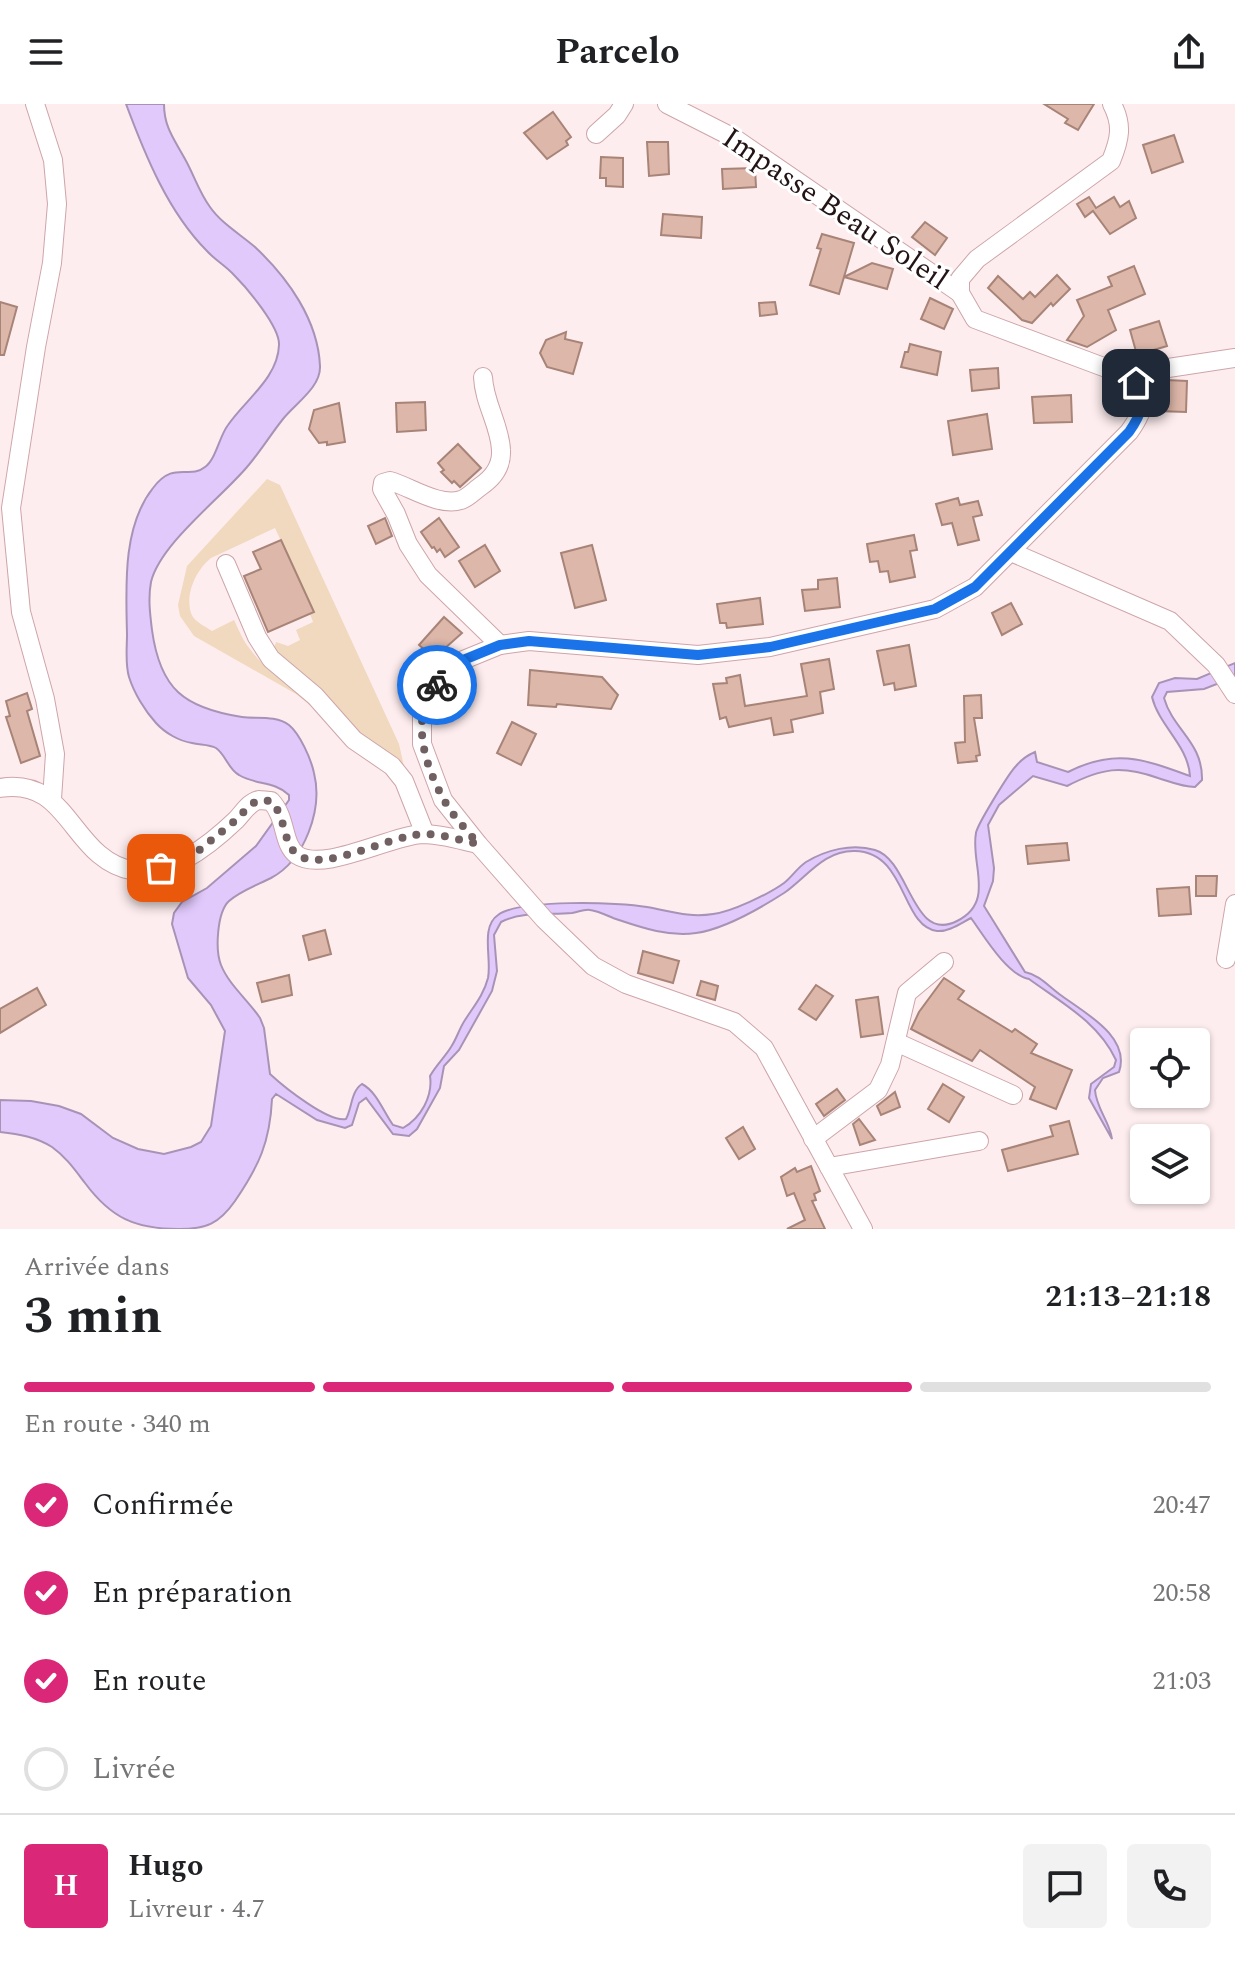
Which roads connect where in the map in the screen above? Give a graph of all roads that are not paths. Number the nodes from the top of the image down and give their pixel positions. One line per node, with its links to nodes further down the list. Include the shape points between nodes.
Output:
1 (35, 104): 15 (street, via 53,160 57,204 11,508 21,612 55,754)
2 (624, 104): 5 (street)
3 (667, 104): 6 (street, Impasse Beau Soleil, via 734,138)
4 (1112, 104): 6 (street, via 1120,137 1111,161 977,259 960,279)
5 (596, 134)
6 (960, 293): 9 (street, Impasse Beau Soleil, via 975,319 1110,368)
7 (1235, 358): 9 (street, via 1155,370)
8 (483, 377): 12 (street, via 501,449 491,479 464,500 451,502 390,481 382,489 428,575)
9 (1136, 383): 10 (street, via 1143,402 1129,432)
10 (1011, 552): 12 (street, via 975,587 935,609 770,647 698,655 529,641); 13 (street, via 1170,621 1216,665)
11 (226, 564): 16 (street, via 271,659 315,696 354,740 392,766 404,781)
12 (500, 645): 17 (street, via 456,663 430,692 422,716 422,744 443,800)
13 (1235, 694)
14 (0, 788): 15 (street, via 30,788)
15 (52, 799): 16 (street, via 110,863 136,872 192,856 260,800 271,801 280,811 287,840 307,859)
16 (425, 834): 17 (street)
17 (478, 844): 23 (street, via 593,966 626,984 734,1022 764,1048)
18 (1235, 904): 19 (street)
19 (1226, 959)
20 (944, 962): 21 (street, via 907,993)
21 (896, 1042): 22 (street); 23 (street, via 878,1090)
22 (1013, 1095)
23 (813, 1139): 25 (street)
24 (979, 1141): 25 (street)
25 (829, 1167): 26 (street)
26 (863, 1229)

